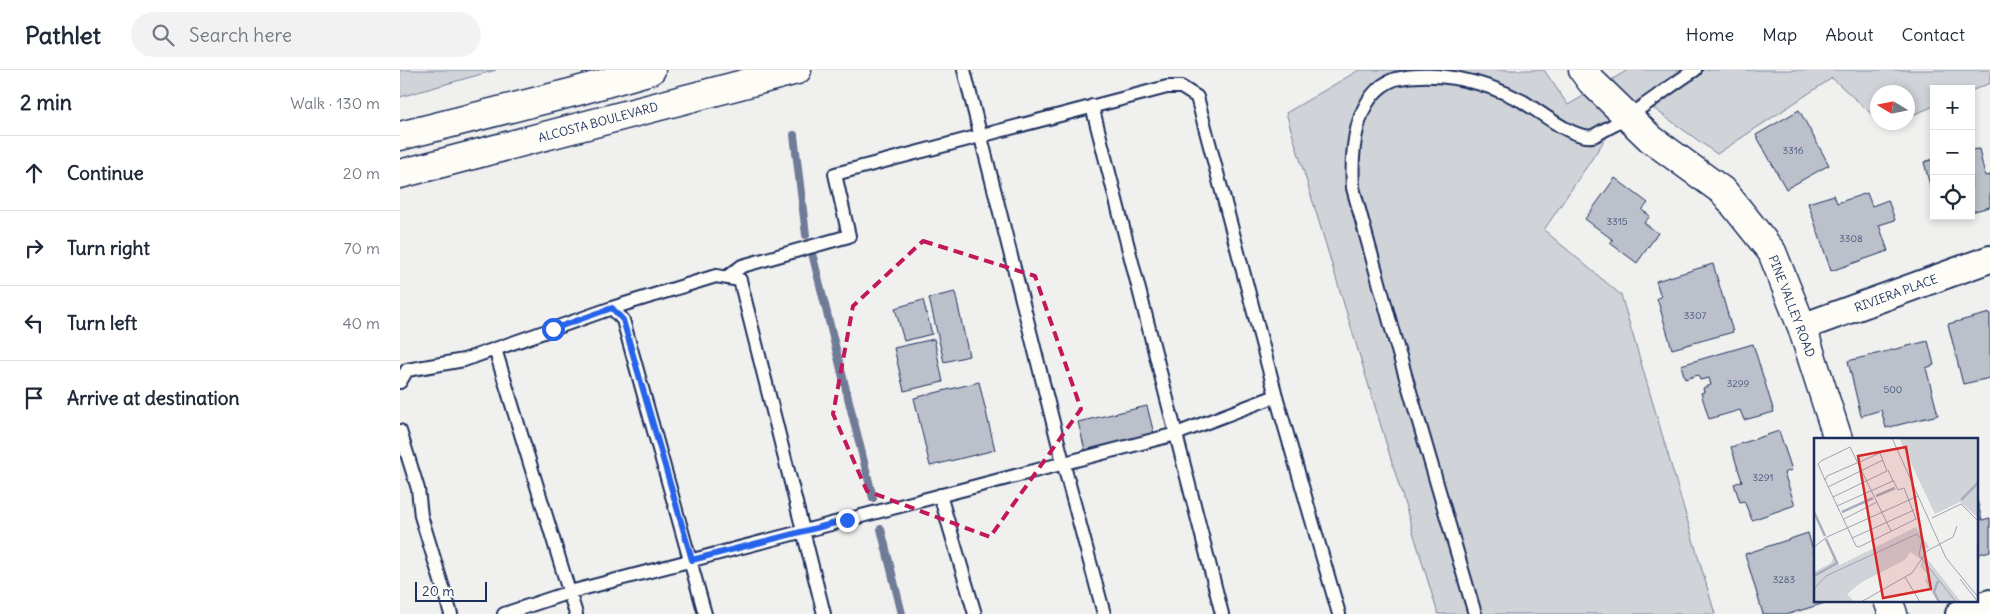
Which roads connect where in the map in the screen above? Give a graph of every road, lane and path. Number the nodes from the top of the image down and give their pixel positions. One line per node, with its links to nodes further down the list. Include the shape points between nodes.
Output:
1 (651, 70): 8 (main road)
2 (797, 70): 10 (main road, ALCOSTA BOULEVARD)
3 (964, 70): 9 (lane)
4 (1583, 70): 7 (main road, PINE VALLEY ROAD)
5 (1695, 70): 7 (lane)
6 (1092, 106): 9 (lane); 17 (lane, via 1167,86 1181,88 1198,97); 19 (lane)
7 (1629, 116): 14 (main road, PINE VALLEY ROAD, via 1652,139 1724,192 1772,252); 36 (lane, via 1593,136 1577,135 1521,101 1490,87 1432,73 1409,74 1387,82 1367,100 1359,122 1351,162 1353,188)
8 (400, 136)
9 (981, 136): 12 (lane, via 835,174 849,236 742,266); 21 (lane)
10 (400, 174)
11 (1990, 259): 14 (street, RIVIERA PLACE)
12 (727, 277): 13 (lane, via 716,276); 23 (lane, via 740,280)
13 (612, 308): 15 (lane); 24 (lane, via 623,320)
14 (1802, 327): 20 (main road, PINE VALLEY ROAD)
15 (495, 349): 16 (lane, via 464,360 407,370); 25 (lane)
16 (400, 382)
17 (1276, 396): 19 (lane); 35 (lane)
18 (400, 431): 27 (lane, via 418,489 421,516)
19 (1176, 434): 21 (lane); 34 (lane)
20 (1838, 438)
21 (1062, 462): 22 (lane); 33 (lane)
22 (940, 495): 23 (lane); 32 (lane)
23 (802, 531): 24 (lane); 31 (lane)
24 (692, 560): 25 (lane); 30 (lane)
25 (570, 592): 28 (lane); 29 (lane)
26 (1990, 603): 37 (street)
27 (451, 614)
28 (504, 614)
29 (576, 614)
30 (705, 614)
31 (824, 614)
32 (975, 614)
33 (1104, 614)
34 (1222, 614)
35 (1339, 614)
36 (1475, 614)
37 (1959, 614)

